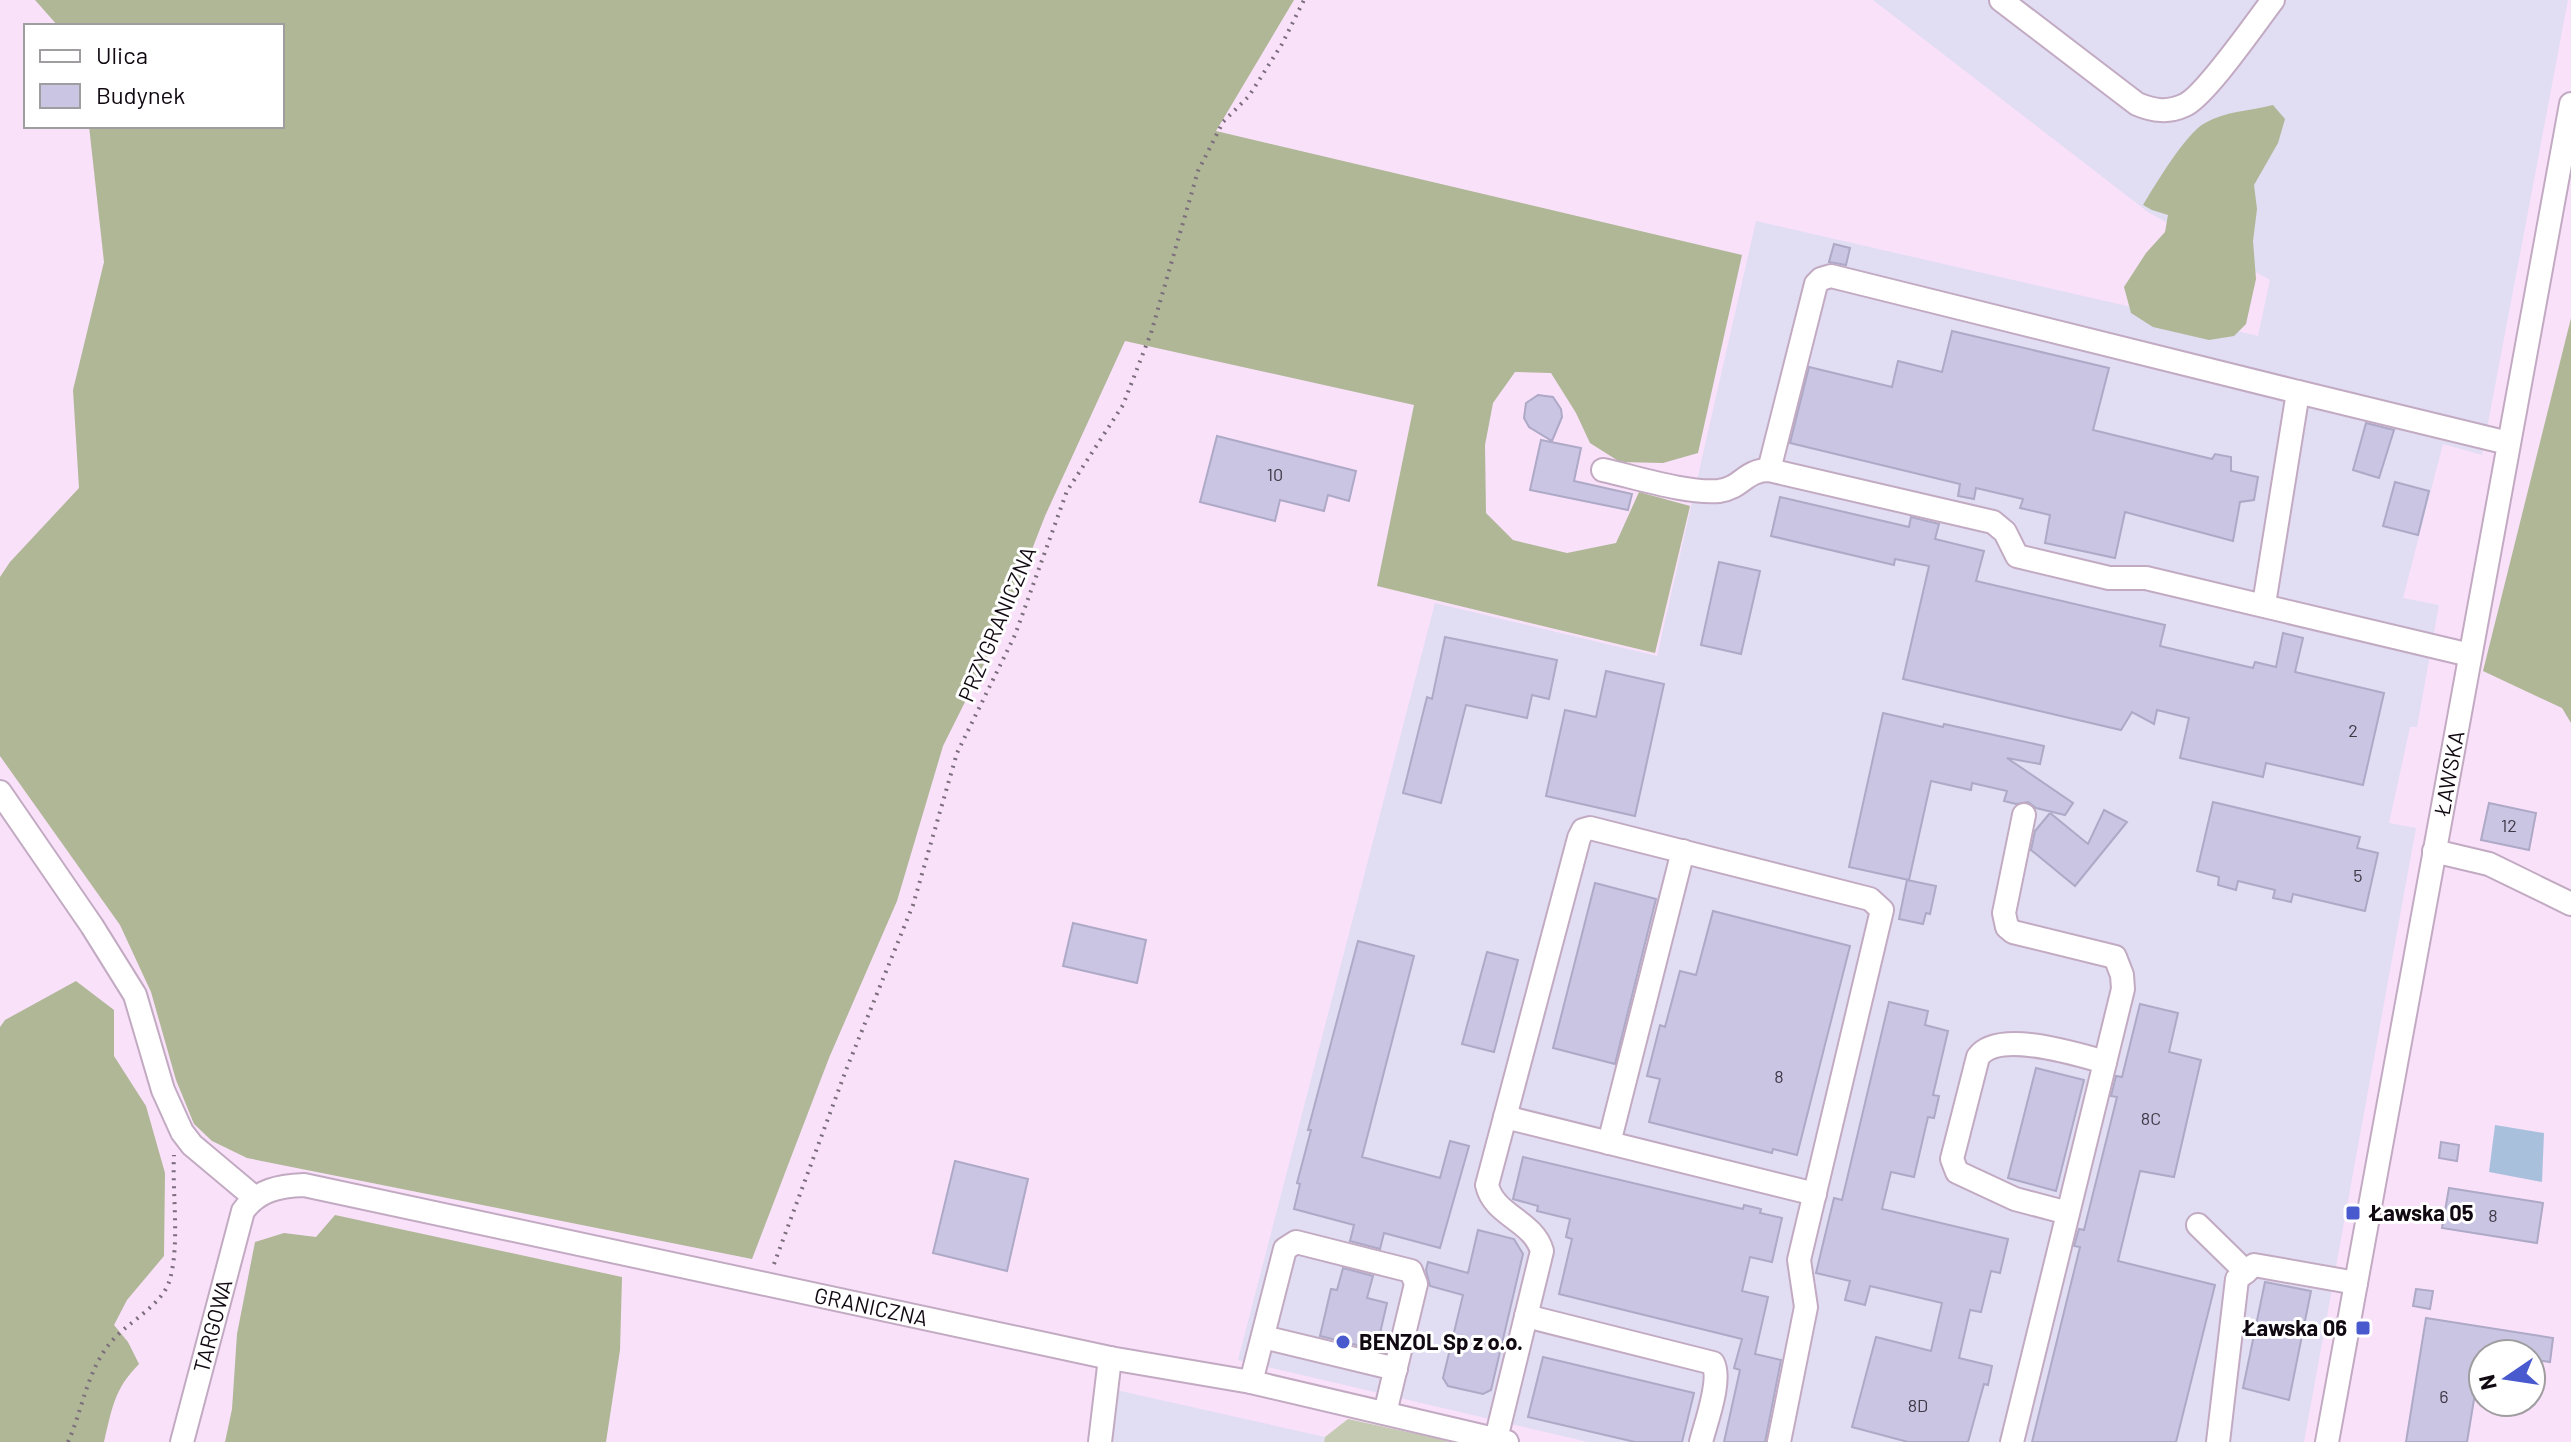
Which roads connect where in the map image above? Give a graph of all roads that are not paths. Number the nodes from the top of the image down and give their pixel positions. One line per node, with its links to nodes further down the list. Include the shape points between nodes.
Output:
1 (2001, 0): 2 (street, via 2137,104 2154,111 2188,104 2202,91)
2 (2273, 0)
3 (2571, 104): 5 (street, ŁAWSKA)
4 (2298, 392): 5 (street); 7 (street, via 1826,276 1816,284); 8 (street)
5 (2508, 443): 9 (street, ŁAWSKA)
6 (1603, 470): 7 (street, via 1703,492 1727,489 1756,470)
7 (1769, 470): 8 (street, via 1993,522 2005,532 2017,556 2109,578 2146,578)
8 (2264, 604): 9 (street)
9 (2470, 655): 13 (street, ŁAWSKA)
10 (0, 792): 19 (street, via 135,995 163,1090 182,1132)
11 (2024, 815): 15 (street, via 2004,921 2013,932 2115,957 2123,989)
12 (1683, 851): 16 (street, via 1583,830); 17 (street); 18 (street, via 1870,899 1882,910)
13 (2434, 851): 14 (street, via 2489,864); 23 (street, ŁAWSKA)
14 (2571, 904)
15 (2105, 1062): 20 (street); 20 (street, via 2041,1045 1983,1050 1952,1159 1957,1172 2015,1199)
16 (1505, 1117): 17 (street); 24 (street, via 1487,1185 1496,1205 1533,1231 1540,1243)
17 (1609, 1143): 18 (street)
18 (1815, 1194): 34 (street, via 1799,1260 1806,1307)
19 (249, 1204): 26 (street, GRANICZNA, via 283,1186 304,1185); 31 (street, TARGOWA)
20 (2068, 1213): 35 (street)
21 (2198, 1225): 22 (street)
22 (2246, 1272): 23 (street, via 2254,1265); 36 (street, via 2237,1279)
23 (2356, 1283): 37 (street, ŁAWSKA)
24 (1526, 1316): 30 (street); 33 (street, via 1713,1363 1716,1381)
25 (1263, 1337): 27 (street); 27 (street, via 1285,1249 1296,1242 1414,1274); 28 (street)
26 (1110, 1358): 28 (street, GRANICZNA); 32 (street)
27 (1396, 1369): 29 (street)
28 (1251, 1382): 29 (street, GRANICZNA)
29 (1385, 1413): 30 (street, GRANICZNA)
30 (1502, 1441)
31 (182, 1442)
32 (1100, 1442)
33 (1701, 1442)
34 (1779, 1442)
35 (2012, 1442)
36 (2218, 1442)
37 (2327, 1442)

